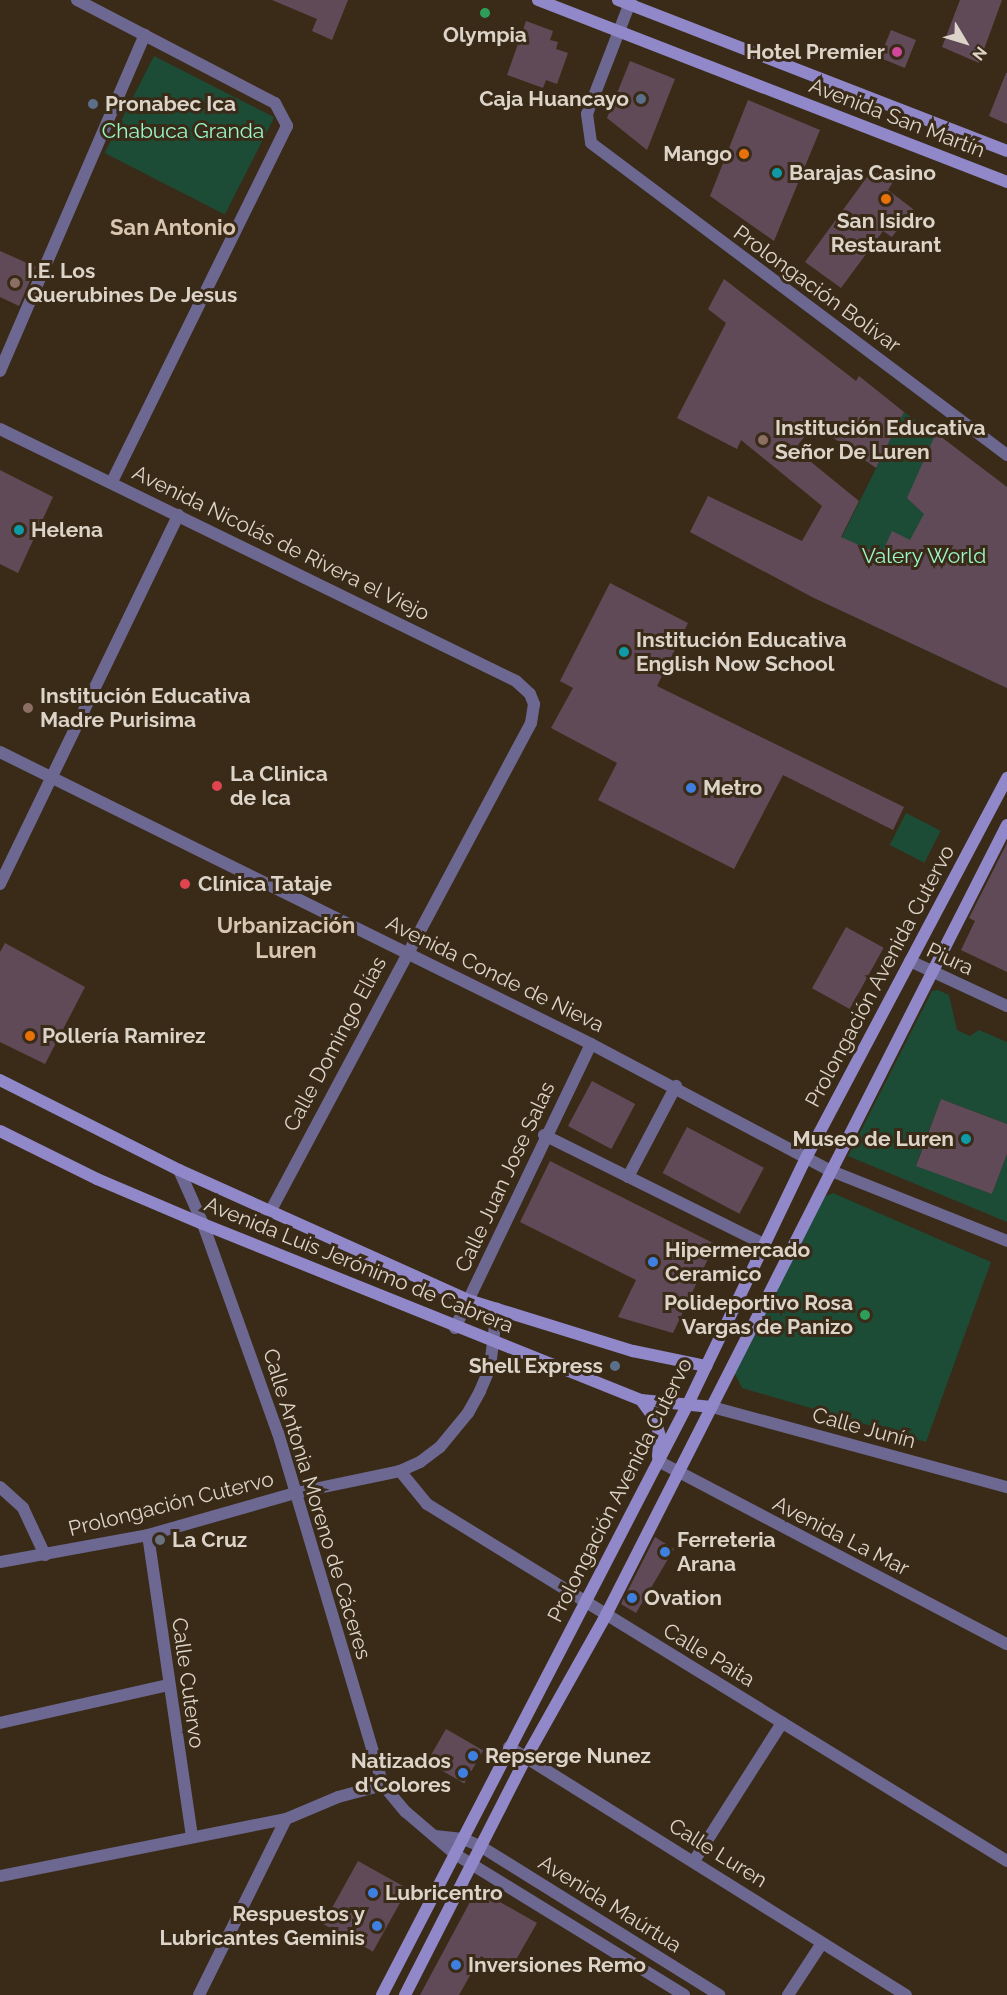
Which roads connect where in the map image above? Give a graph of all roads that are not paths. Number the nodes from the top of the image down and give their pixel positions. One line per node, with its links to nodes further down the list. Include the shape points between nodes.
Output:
1 (77, 0): 5 (street)
2 (537, 0): 4 (street, Avenida San Martín)
3 (626, 2): 4 (street, Prolongación Bolívar); 6 (street, Avenida San Martín)
4 (618, 31): 7 (street, Avenida San Martín); 10 (street, Prolongación Bolívar, via 586,124 591,143)
5 (145, 35): 8 (street); 11 (street, via 275,103 287,126)
6 (1007, 150)
7 (1007, 182)
8 (0, 371)
9 (0, 429): 11 (street, Avenida Nicolás de Rivera el Viejo)
10 (1007, 455)
11 (112, 482): 12 (street, Avenida Nicolás de Rivera el Viejo)
12 (178, 515): 13 (street, Avenida Nicolás de Rivera el Viejo, via 516,681 530,694); 15 (street)
13 (534, 704): 19 (street, Calle Domingo Elías, via 531,723)
14 (0, 752): 15 (street, Avenida Conde de Nieva)
15 (52, 777): 18 (street); 19 (street, Avenida Conde de Nieva)
16 (1007, 778): 20 (street, Prolongación Avenida Cutervo)
17 (1007, 825): 21 (street, Prolongación Avenida Cutervo)
18 (0, 884)
19 (406, 951): 23 (street, Avenida Conde de Nieva); 32 (street, Calle Domingo Elías)
20 (910, 961): 21 (street, Piura); 28 (street, Prolongación Avenida Cutervo)
21 (934, 974): 22 (street, Piura); 30 (street, Prolongación Avenida Cutervo)
22 (1007, 1006)
23 (591, 1044): 25 (street, Avenida Conde de Nieva); 27 (street, Calle Juan Jose Salas)
24 (0, 1080): 29 (street, Avenida Luis Jerónimo de Cabrera)
25 (676, 1086): 28 (street, Avenida Conde de Nieva); 31 (street)
26 (0, 1131): 33 (street, Avenida Luis Jerónimo de Cabrera, via 97,1179)
27 (544, 1135): 31 (street); 36 (street, Calle Juan Jose Salas)
28 (807, 1156): 30 (street, Avenida Conde de Nieva); 35 (street, Prolongación Avenida Cutervo)
29 (179, 1170): 32 (street, Avenida Luis Jerónimo de Cabrera); 33 (street, Calle Antonia Moreno de Cáceres)
30 (835, 1171): 34 (street, Avenida Conde de Nieva); 43 (street, Prolongación Avenida Cutervo)
31 (628, 1177): 35 (street)
32 (270, 1212): 36 (street, Avenida Luis Jerónimo de Cabrera)
33 (203, 1224): 38 (street, Avenida Luis Jerónimo de Cabrera); 49 (street, Calle Antonia Moreno de Cáceres, via 278,1433)
34 (1007, 1241)
35 (764, 1244): 40 (street, Prolongación Avenida Cutervo)
36 (468, 1300): 37 (street, Avenida Luis Jerónimo de Cabrera); 38 (street, Calle Juan Jose Salas)
37 (497, 1308): 39 (street, Prolongación Cutervo); 40 (street, Avenida Luis Jerónimo de Cabrera, via 633,1351)
38 (455, 1328): 39 (street, Avenida Luis Jerónimo de Cabrera)
39 (492, 1338): 41 (street, Avenida Luis Jerónimo de Cabrera); 45 (street, Prolongación Cutervo, via 490,1367 468,1413 440,1447)
40 (706, 1366): 42 (street, Prolongación Avenida Cutervo)
41 (641, 1400): 42 (street, Avenida Luis Jerónimo de Cabrera); 44 (street, via 657,1428)
42 (688, 1404): 43 (street, Avenida Luis Jerónimo de Cabrera); 44 (street, Prolongación Avenida Cutervo)
43 (712, 1407): 46 (street, Prolongación Avenida Cutervo); 47 (street, Calle Junín)
44 (658, 1461): 46 (street, Avenida La Mar); 53 (street, Prolongación Avenida Cutervo)
45 (400, 1471): 49 (street, Prolongación Cutervo); 53 (street, Calle Paita, via 427,1504)
46 (676, 1472): 54 (street, Prolongación Avenida Cutervo); 55 (street, Avenida La Mar)
47 (1007, 1486)
48 (0, 1487): 51 (street, via 23,1508)
49 (295, 1493): 50 (street, Prolongación Cutervo); 61 (street, Calle Antonia Moreno de Cáceres)
50 (148, 1534): 51 (street, Prolongación Cutervo); 56 (street, Calle Cutervo)
51 (45, 1555): 52 (street, Prolongación Cutervo)
52 (0, 1562)
53 (585, 1602): 54 (street, Calle Paita); 59 (street, Prolongación Avenida Cutervo)
54 (606, 1615): 58 (street, Calle Paita); 60 (street, Prolongación Avenida Cutervo)
55 (1007, 1644)
56 (168, 1685): 57 (street); 64 (street, Calle Cutervo)
57 (0, 1723)
58 (782, 1723): 68 (street); 69 (street, Calle Paita)
59 (509, 1747): 60 (street, Calle Luren); 65 (street, Prolongación Avenida Cutervo)
60 (527, 1756): 66 (street, Prolongación Avenida Cutervo); 68 (street, Calle Luren)
61 (383, 1785): 62 (street); 63 (street, Calle Antonia Moreno de Cáceres, via 406,1812)
62 (286, 1819): 64 (street); 73 (street)
63 (435, 1836): 65 (street, Avenida Maúrtua); 67 (street, Calle Antonia Moreno de Cáceres)
64 (192, 1837): 71 (street)
65 (463, 1839): 66 (street, Avenida Maúrtua); 67 (street, Prolongación Avenida Cutervo)
66 (480, 1846): 70 (street, Prolongación Avenida Cutervo); 77 (street, Avenida Maúrtua)
67 (455, 1854): 70 (street, Avenida Maúrtua); 74 (street, Prolongación Avenida Cutervo)
68 (694, 1860): 72 (street, Calle Luren)
69 (1007, 1861)
70 (473, 1862): 75 (street, Prolongación Avenida Cutervo); 76 (street, Avenida Maúrtua)
71 (0, 1876)
72 (822, 1943): 78 (street); 79 (street, Calle Luren)
73 (199, 1995)
74 (382, 1995)
75 (405, 1995)
76 (684, 1995)
77 (718, 1995)
78 (788, 1995)
79 (906, 1995)

